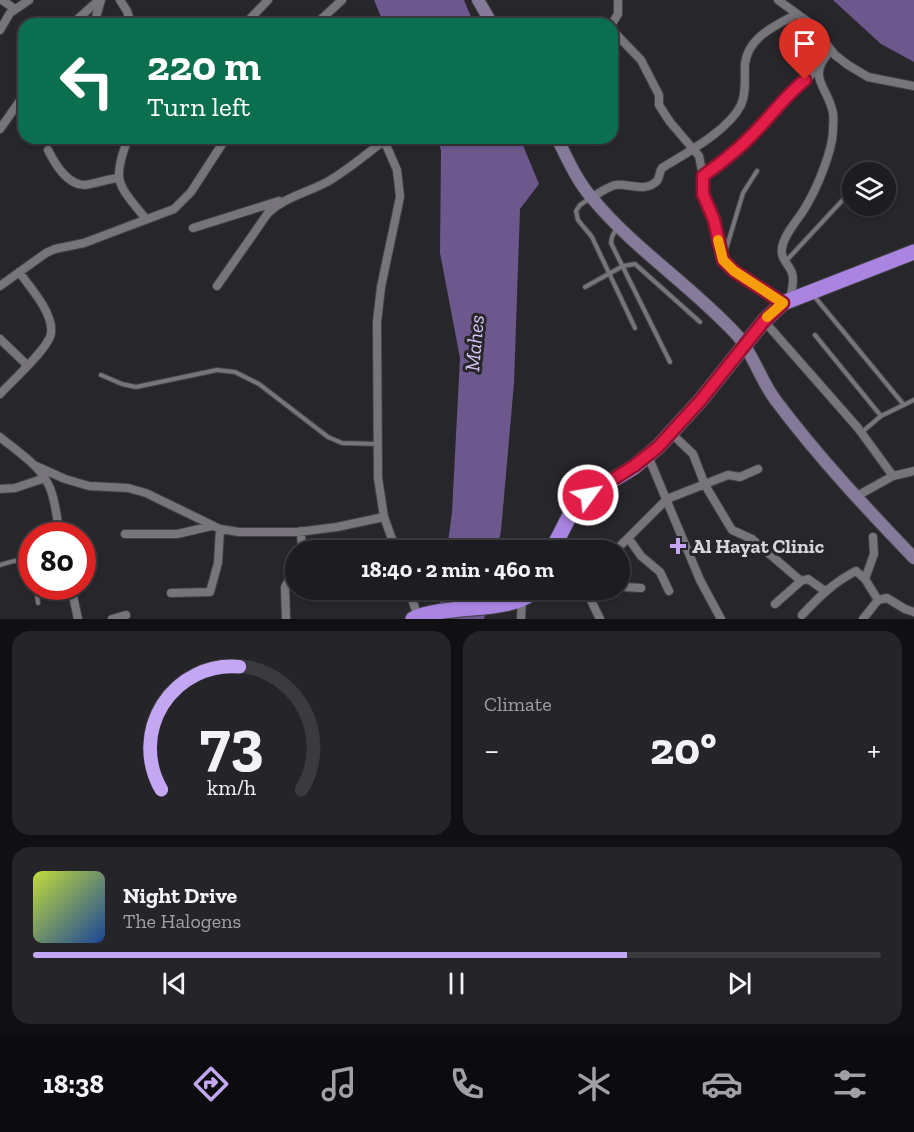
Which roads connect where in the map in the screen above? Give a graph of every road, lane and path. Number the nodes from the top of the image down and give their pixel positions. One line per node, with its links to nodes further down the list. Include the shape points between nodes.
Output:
1 (2, 0): 10 (street)
2 (29, 0): 10 (street)
3 (100, 0): 12 (street); 13 (street)
4 (120, 0): 14 (street)
5 (268, 0): 15 (street)
6 (340, 0): 16 (street)
7 (478, 0): 17 (street)
8 (618, 0): 18 (street)
9 (778, 0): 11 (street)
10 (15, 9): 19 (street)
11 (797, 14): 21 (street, via 811,24); 31 (street, via 760,36 752,46 745,65 746,87 741,104 733,117)
12 (79, 18)
13 (96, 18)
14 (129, 18)
15 (251, 18)
16 (322, 18)
17 (488, 18)
18 (616, 18)
19 (0, 30)
20 (618, 36): 31 (street, via 641,60 659,95 659,105)
21 (831, 50): 22 (street); 23 (street, via 868,76)
22 (819, 68): 34 (street, via 792,91 755,133); 44 (street, via 819,79 833,112 833,134 825,164 806,206 784,241)
23 (914, 86)
24 (18, 104): 25 (street)
25 (0, 129)
26 (126, 144): 35 (street)
27 (222, 144): 39 (street, via 184,201)
28 (377, 144): 37 (street, via 327,182)
29 (386, 144): 69 (street, via 397,170 400,197 377,322)
30 (560, 144): 36 (street)
31 (694, 149): 34 (street); 36 (street, via 662,168 656,182 633,188 613,185)
32 (48, 150): 35 (street, via 59,169 78,183)
33 (757, 171): 43 (lane, via 742,193)
34 (703, 176): 43 (street, via 703,194)
35 (118, 178): 39 (street)
36 (591, 198): 40 (street); 47 (lane, via 580,205 576,216 592,237)
37 (286, 199): 41 (street); 49 (street, via 268,213)
38 (842, 201): 44 (lane)
39 (146, 219): 46 (street, via 84,243 55,249)
40 (619, 226): 45 (lane, via 611,243); 58 (street)
41 (194, 228)
42 (914, 252): 51 (highway)
43 (723, 260): 52 (street, via 734,271)
44 (785, 262): 52 (street, via 793,276)
45 (623, 266): 47 (lane); 54 (lane, via 640,266); 59 (lane)
46 (19, 272): 48 (street); 60 (street, via 38,298 52,332 47,344)
47 (609, 274): 50 (lane); 55 (lane)
48 (1, 285)
49 (217, 286)
50 (585, 287)
51 (810, 291): 52 (highway); 64 (lane)
52 (786, 302): 53 (highway)
53 (764, 321): 58 (highway); 67 (street)
54 (700, 322)
55 (635, 328)
56 (815, 335): 65 (lane)
57 (0, 339): 60 (street)
58 (744, 344): 66 (highway); 78 (street, via 774,400)
59 (670, 362)
60 (27, 365): 62 (street)
61 (101, 375): 69 (lane, via 136,387 217,370 235,372 259,384 328,437 342,443)
62 (1, 392)
63 (914, 400): 64 (lane)
64 (904, 405): 65 (lane)
65 (881, 416): 67 (lane)
66 (671, 433): 70 (highway); 76 (street, via 693,454)
67 (862, 433): 74 (street)
68 (0, 437): 71 (street)
69 (378, 444): 80 (street)
70 (648, 456): 79 (street); 89 (highway, via 588,495 569,517)
71 (36, 466): 75 (street); 82 (street, via 75,482 135,489)
72 (758, 469): 76 (street)
73 (914, 471): 74 (street)
74 (893, 476): 78 (street)
75 (45, 478): 77 (street); 81 (street)
76 (705, 485): 79 (street); 94 (street, via 732,530 752,539)
77 (0, 489)
78 (855, 497): 90 (street)
79 (667, 499): 86 (street); 119 (street, via 700,580)
80 (384, 517): 83 (street); 88 (street)
81 (57, 522)
82 (216, 528): 83 (street, via 239,532); 84 (street, via 177,534); 100 (street, via 218,563 210,592)
83 (301, 531): 87 (street)
84 (125, 534)
85 (873, 537): 93 (street, via 874,554)
86 (629, 539): 98 (street, via 660,572)
87 (301, 540)
88 (392, 540)
89 (557, 540)
90 (914, 558)
91 (18, 560): 92 (lane)
92 (0, 565)
93 (865, 579): 99 (street, via 856,571); 107 (street)
94 (801, 581): 99 (street, via 808,579); 109 (street)
95 (285, 587): 116 (street)
96 (630, 587): 97 (street)
97 (641, 588)
98 (669, 591)
99 (825, 591): 112 (street)
100 (171, 593)
101 (38, 600): 108 (lane)
102 (74, 600): 114 (street)
103 (414, 600): 113 (street)
104 (517, 600): 113 (highway)
105 (522, 600): 117 (street)
106 (591, 600): 118 (street)
107 (878, 600): 110 (street, via 888,598); 120 (street)
108 (39, 603)
109 (775, 604)
110 (914, 612)
111 (126, 615): 115 (street)
112 (802, 615)
113 (421, 616)
114 (78, 619)
115 (112, 619)
116 (286, 619)
117 (521, 619)
118 (600, 619)
119 (721, 619)
120 (863, 619)

